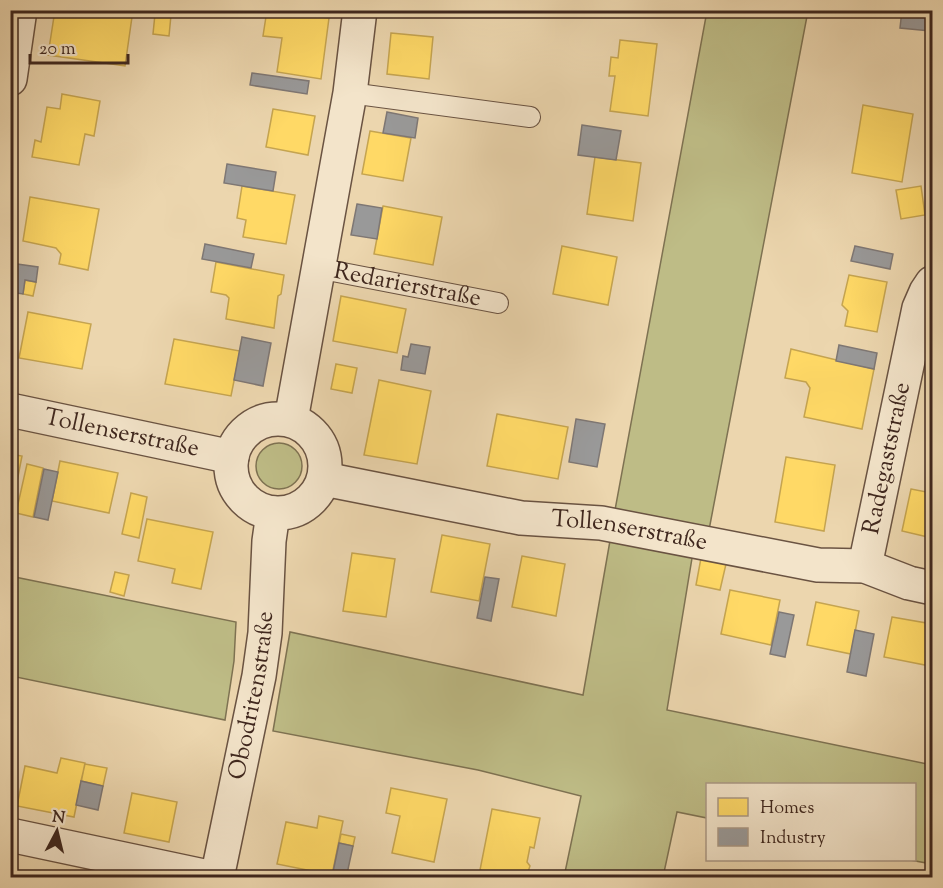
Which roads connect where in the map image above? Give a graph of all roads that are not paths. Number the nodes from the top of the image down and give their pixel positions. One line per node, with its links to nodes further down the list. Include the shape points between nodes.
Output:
1 (20, 10): 3 (street)
2 (360, 10): 4 (street, Redarierstraße)
3 (10, 79)
4 (350, 93): 5 (lane); 6 (street, Redarierstraße)
5 (530, 117)
6 (317, 268): 8 (lane, Redarierstraße); 10 (street, Redarierstraße)
7 (933, 283): 14 (street, Radegaststraße, via 919,308)
8 (498, 303)
9 (10, 410): 11 (street, Tollenserstraße)
10 (291, 420): 11 (street, Tollenserstraße, via 260,422 247,430); 12 (street, via 315,436 322,449)
11 (232, 457): 13 (street, Tollenserstraße, via 231,472 245,500 257,509)
12 (324, 479): 13 (street, via 310,501 286,513); 14 (street, Tollenserstraße, via 521,518 601,523 818,564)
13 (273, 513): 17 (street, Obodritenstraße, via 259,676)
14 (865, 566): 15 (street, Tollenserstraße)
15 (933, 588)
16 (10, 835): 17 (street)
17 (215, 878)

